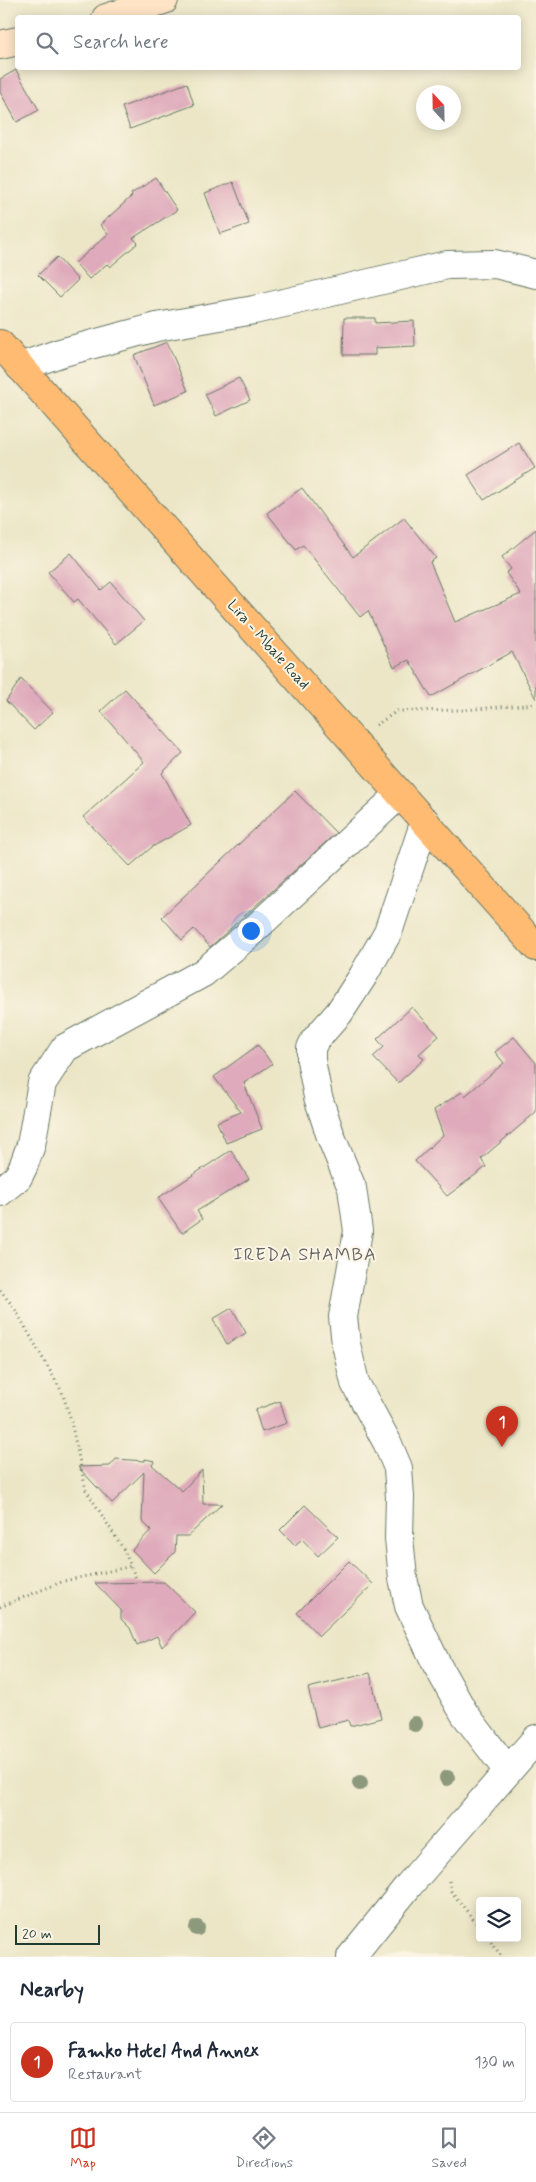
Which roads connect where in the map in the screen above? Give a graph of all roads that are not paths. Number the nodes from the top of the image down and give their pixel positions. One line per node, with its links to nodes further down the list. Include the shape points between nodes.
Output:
1 (164, 0): 2 (street)
2 (116, 15)
3 (15, 42): 4 (street)
4 (0, 46)
5 (532, 269): 7 (street, via 495,264 447,265 254,310 157,327)
6 (0, 344): 7 (main road, Lira - Mbale Road)
7 (20, 367): 8 (main road, Lira - Mbale Road)
8 (400, 794): 9 (main road, Lira - Mbale Road); 11 (street, via 203,973 65,1048 42,1083 31,1145 23,1167)
9 (425, 821): 10 (main road, Lira - Mbale Road); 13 (street, via 388,932 339,1013 318,1034 311,1060 318,1097 352,1188 358,1231 343,1317 346,1344 355,1383 398,1468 399,1538 407,1598 425,1640 464,1713)
10 (536, 947)
11 (0, 1192)
12 (536, 1739): 13 (street)
13 (508, 1770): 14 (street)
14 (351, 1957)

